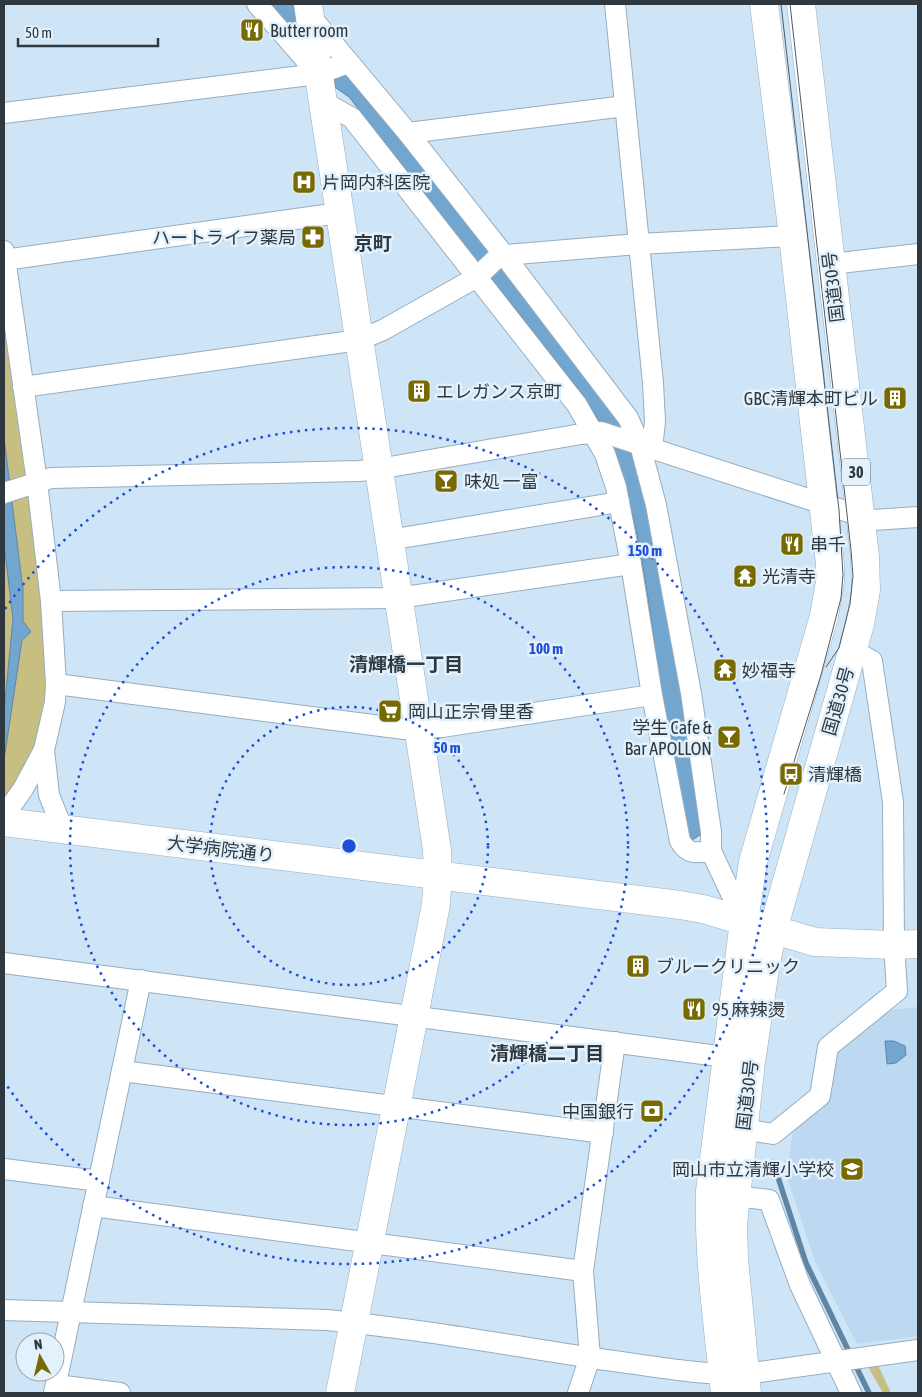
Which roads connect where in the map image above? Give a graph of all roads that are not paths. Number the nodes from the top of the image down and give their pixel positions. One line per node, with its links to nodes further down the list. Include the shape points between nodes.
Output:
1 (257, 4): 6 (street)
2 (615, 4): 8 (street)
3 (764, 4): 12 (main road, 国道30号 / 30)
4 (801, 4): 17 (main road, 国道30号 / 30)
5 (310, 17): 6 (main road)
6 (329, 67): 7 (main road); 9 (street); 10 (street)
7 (322, 101): 11 (main road); 18 (street, via 352,118)
8 (625, 106): 10 (street); 13 (street)
9 (4, 113)
10 (408, 133): 15 (street)
11 (339, 213): 16 (street); 19 (main road)
12 (793, 236): 13 (street); 27 (main road, 国道30号 / 30)
13 (638, 244): 15 (street); 22 (street, via 655,422)
14 (918, 254): 17 (street)
15 (501, 256): 18 (street); 22 (street, via 628,418)
16 (4, 257): 20 (street)
17 (831, 264): 28 (main road, 国道30号 / 30)
18 (480, 274): 19 (street, via 383,330); 21 (street)
19 (359, 340): 20 (street); 23 (main road)
20 (23, 387): 24 (street)
21 (597, 432): 22 (street); 23 (street); 26 (street)
22 (640, 445): 27 (street); 42 (street, via 656,505 691,693)
23 (378, 469): 24 (street, via 67,477); 30 (main road)
24 (37, 482): 25 (street); 33 (street)
25 (9, 491)
26 (619, 502): 30 (street); 31 (street)
27 (824, 505): 28 (street); 44 (main road, 国道30号 / 30, via 830,564 828,599 753,862)
28 (861, 516): 29 (street, via 879,521); 34 (main road, 国道30号 / 30, via 866,590)
29 (918, 517)
30 (389, 540): 32 (main road)
31 (631, 564): 32 (street); 36 (street)
32 (398, 598): 33 (street); 37 (main road)
33 (51, 602): 35 (street)
34 (853, 650): 45 (main road, 国道30号 / 30); 46 (street, via 872,661 893,802)
35 (56, 684): 37 (street); 38 (street)
36 (652, 695): 37 (street); 42 (street, via 680,841 693,853)
37 (419, 729): 43 (main road)
38 (44, 750): 39 (street, via 23,790); 41 (street, via 49,795)
39 (4, 816)
40 (4, 822): 41 (main road, 大学病院通り)
41 (64, 830): 43 (main road, 大学病院通り)
42 (712, 851): 44 (street)
43 (438, 876): 44 (main road, 大学病院通り, via 680,905); 49 (main road, via 436,904)
44 (744, 921): 45 (main road, 大学病院通り); 51 (main road, 国道30号 / 30)
45 (773, 930): 46 (main road, 大学病院通り, via 815,942); 54 (main road, 国道30号 / 30)
46 (906, 944): 54 (street, via 897,991 828,1048 820,1096 773,1134)
47 (4, 963): 48 (street)
48 (141, 980): 49 (street); 52 (street)
49 (414, 1015): 50 (street); 53 (main road)
50 (615, 1042): 51 (street); 55 (street)
51 (726, 1057): 68 (main road, 国道30号 / 30, via 709,1222 711,1262)
52 (122, 1072): 53 (street); 57 (street)
53 (396, 1107): 55 (street); 60 (main road)
54 (743, 1129): 58 (main road, 国道30号 / 30)
55 (603, 1133): 61 (street)
56 (4, 1169): 57 (street)
57 (99, 1181): 59 (street)
58 (735, 1196): 67 (street, via 769,1200 800,1285); 68 (main road, 国道30号 / 30)
59 (94, 1206): 60 (street); 63 (street)
60 (369, 1243): 61 (street); 64 (main road)
61 (583, 1271): 66 (street)
62 (4, 1310): 63 (street)
63 (71, 1313): 64 (street); 69 (street)
64 (353, 1322): 66 (street); 71 (main road)
65 (918, 1350): 67 (street)
66 (590, 1357): 68 (street, via 699,1373); 72 (street)
67 (847, 1360): 68 (street); 73 (street)
68 (735, 1384)
69 (55, 1389): 70 (street)
70 (120, 1393)
71 (340, 1393)
72 (578, 1393)
73 (851, 1393)

